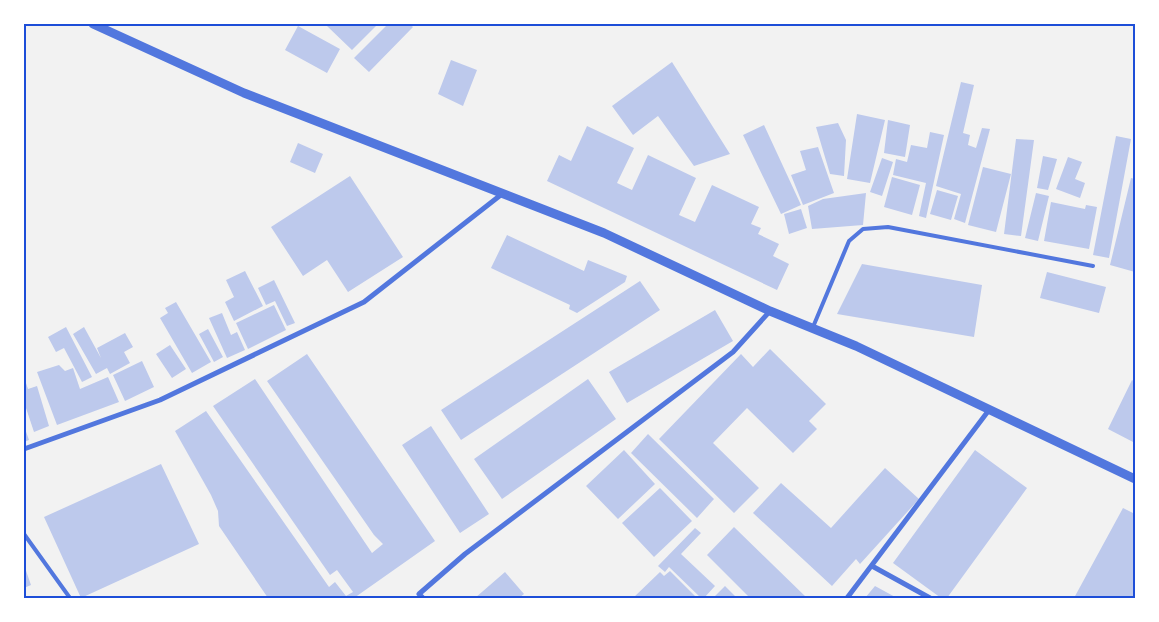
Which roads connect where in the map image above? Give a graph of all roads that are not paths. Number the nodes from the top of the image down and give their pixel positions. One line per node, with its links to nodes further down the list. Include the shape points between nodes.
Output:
1 (92, 24): 2 (street, via 244,93)
2 (502, 194): 4 (street, via 604,233); 7 (street, via 364,302 160,400)
3 (1092, 266): 5 (lane, via 888,227 862,229 849,241)
4 (770, 310): 5 (street); 12 (street, via 733,352 465,554 419,594)
5 (813, 328): 6 (street)
6 (989, 410): 8 (street); 10 (street)
7 (24, 449)
8 (1135, 480)
9 (24, 534): 11 (lane)
10 (872, 566): 13 (street); 14 (street)
11 (70, 598)
12 (423, 598)
13 (847, 598)
14 (930, 598)

